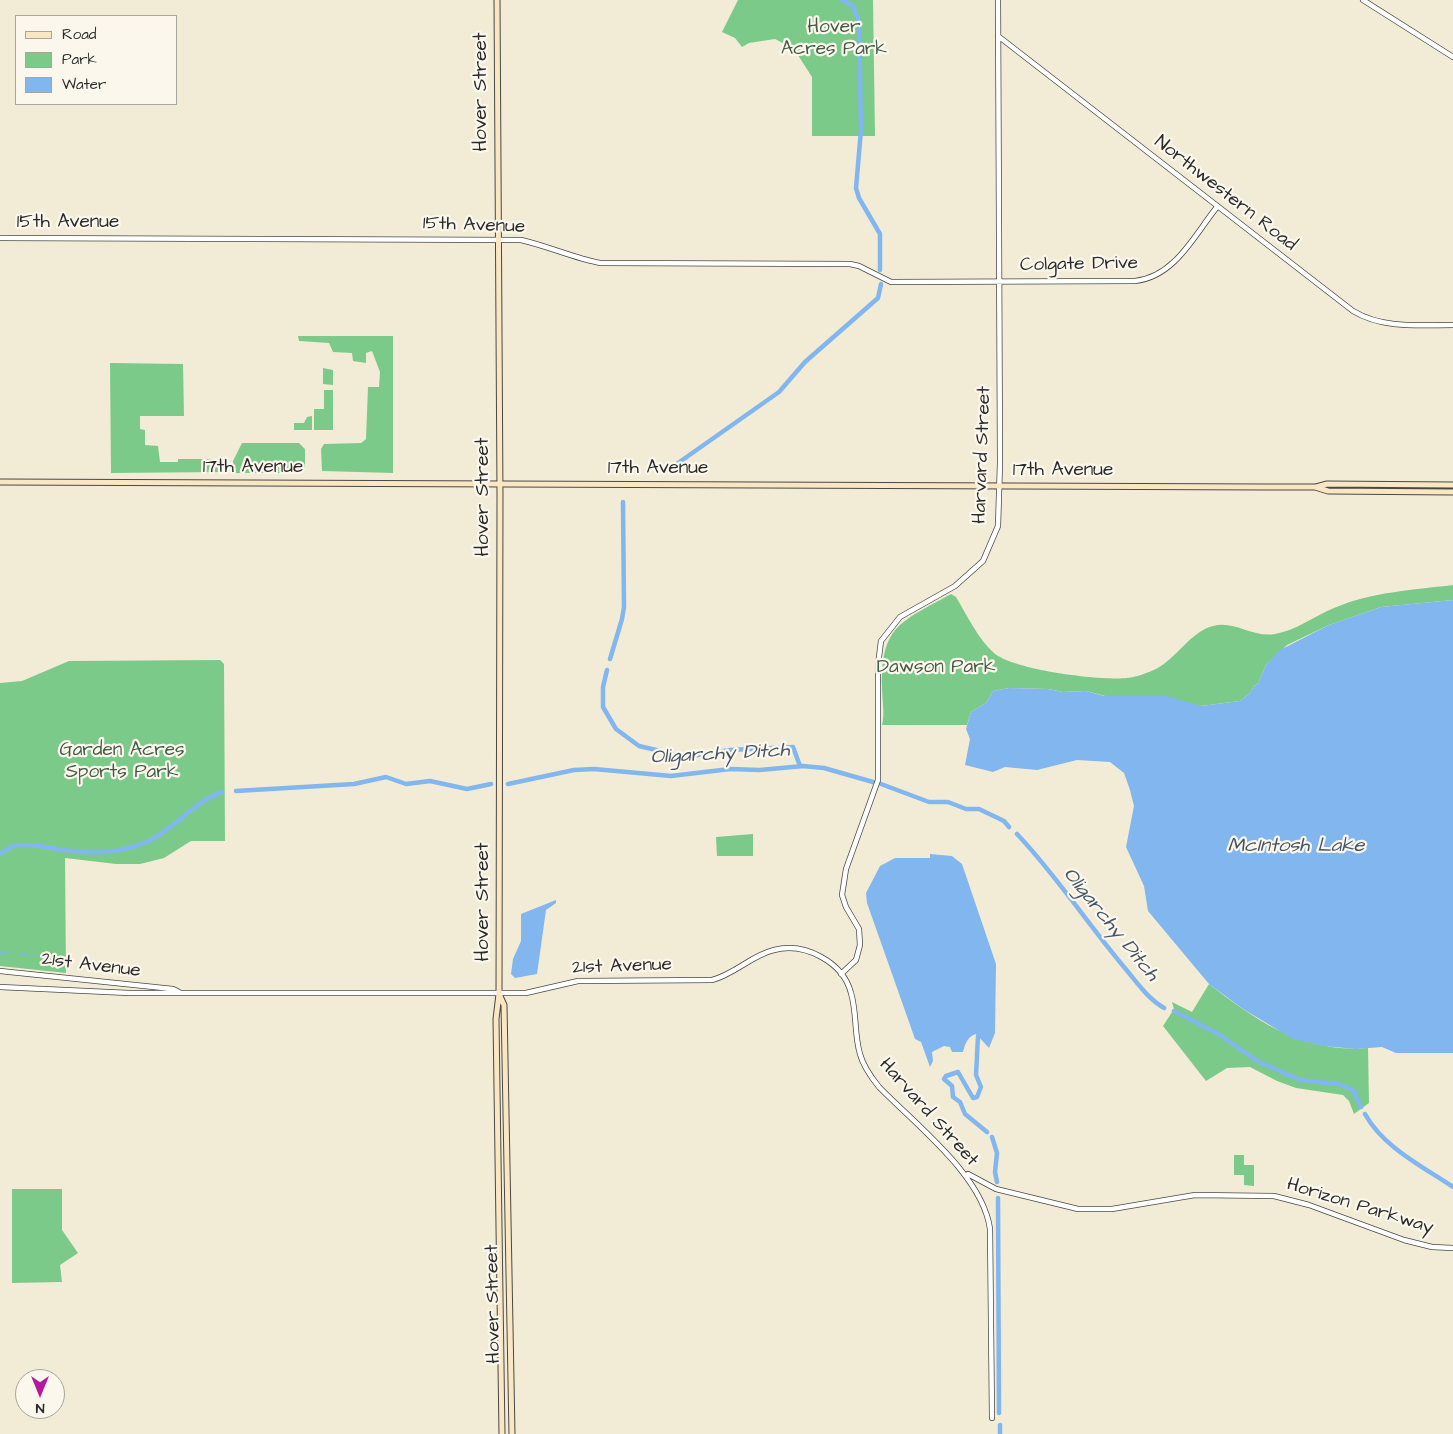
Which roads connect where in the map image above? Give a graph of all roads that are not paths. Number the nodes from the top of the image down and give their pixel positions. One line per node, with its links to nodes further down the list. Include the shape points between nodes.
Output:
1 (497, 0): 8 (main road, Hover Street)
2 (998, 0): 4 (street, Harvard Street)
3 (1363, 0): 5 (street)
4 (998, 36): 6 (street, Northwestern Road); 9 (street, Harvard Street)
5 (1453, 57)
6 (1217, 207): 9 (street, Colgate Drive, via 1176,260 1150,278); 10 (street, Northwestern Road, via 1363,317 1392,324)
7 (0, 238): 8 (street, 15th Avenue)
8 (498, 240): 9 (street, 15th Avenue, via 521,240 549,246 577,258 600,263 836,263 859,266 891,282); 12 (main road, Hover Street)
9 (999, 282): 14 (street, Harvard Street)
10 (1453, 325)
11 (0, 482): 12 (main road, 17th Avenue)
12 (500, 484): 14 (main road, 17th Avenue); 21 (main road, Hover Street)
13 (1453, 485): 15 (main road, 17th Avenue, via 1328,484)
14 (1000, 486): 15 (main road, 17th Avenue); 18 (street, Harvard Street, via 998,526 983,561 960,583 900,617 881,641 878,658 878,782 846,869 842,895 859,929 860,945 856,960)
15 (1315, 488): 16 (main road, 17th Avenue, via 1328,491)
16 (1453, 492)
17 (0, 971): 20 (street, 21st Avenue)
18 (841, 974): 21 (street, 21st Avenue, via 818,956 786,948 764,953 732,973 712,980 578,981 535,992); 22 (street, Harvard Street, via 851,991 856,1042 870,1076)
19 (0, 987): 20 (street, 21st Avenue, via 83,992)
20 (179, 992): 21 (street, 21st Avenue)
21 (499, 994): 25 (main road, Hover Street, via 496,1029); 26 (main road, Hover Street, via 504,1005)
22 (966, 1173): 23 (street, Horizon Parkway, via 996,1190 1078,1209 1112,1209 1196,1195 1274,1196 1309,1205 1404,1240); 24 (street, Harvard Street, via 988,1213 990,1229)
23 (1453, 1248)
24 (992, 1418)
25 (502, 1434)
26 (512, 1434)

